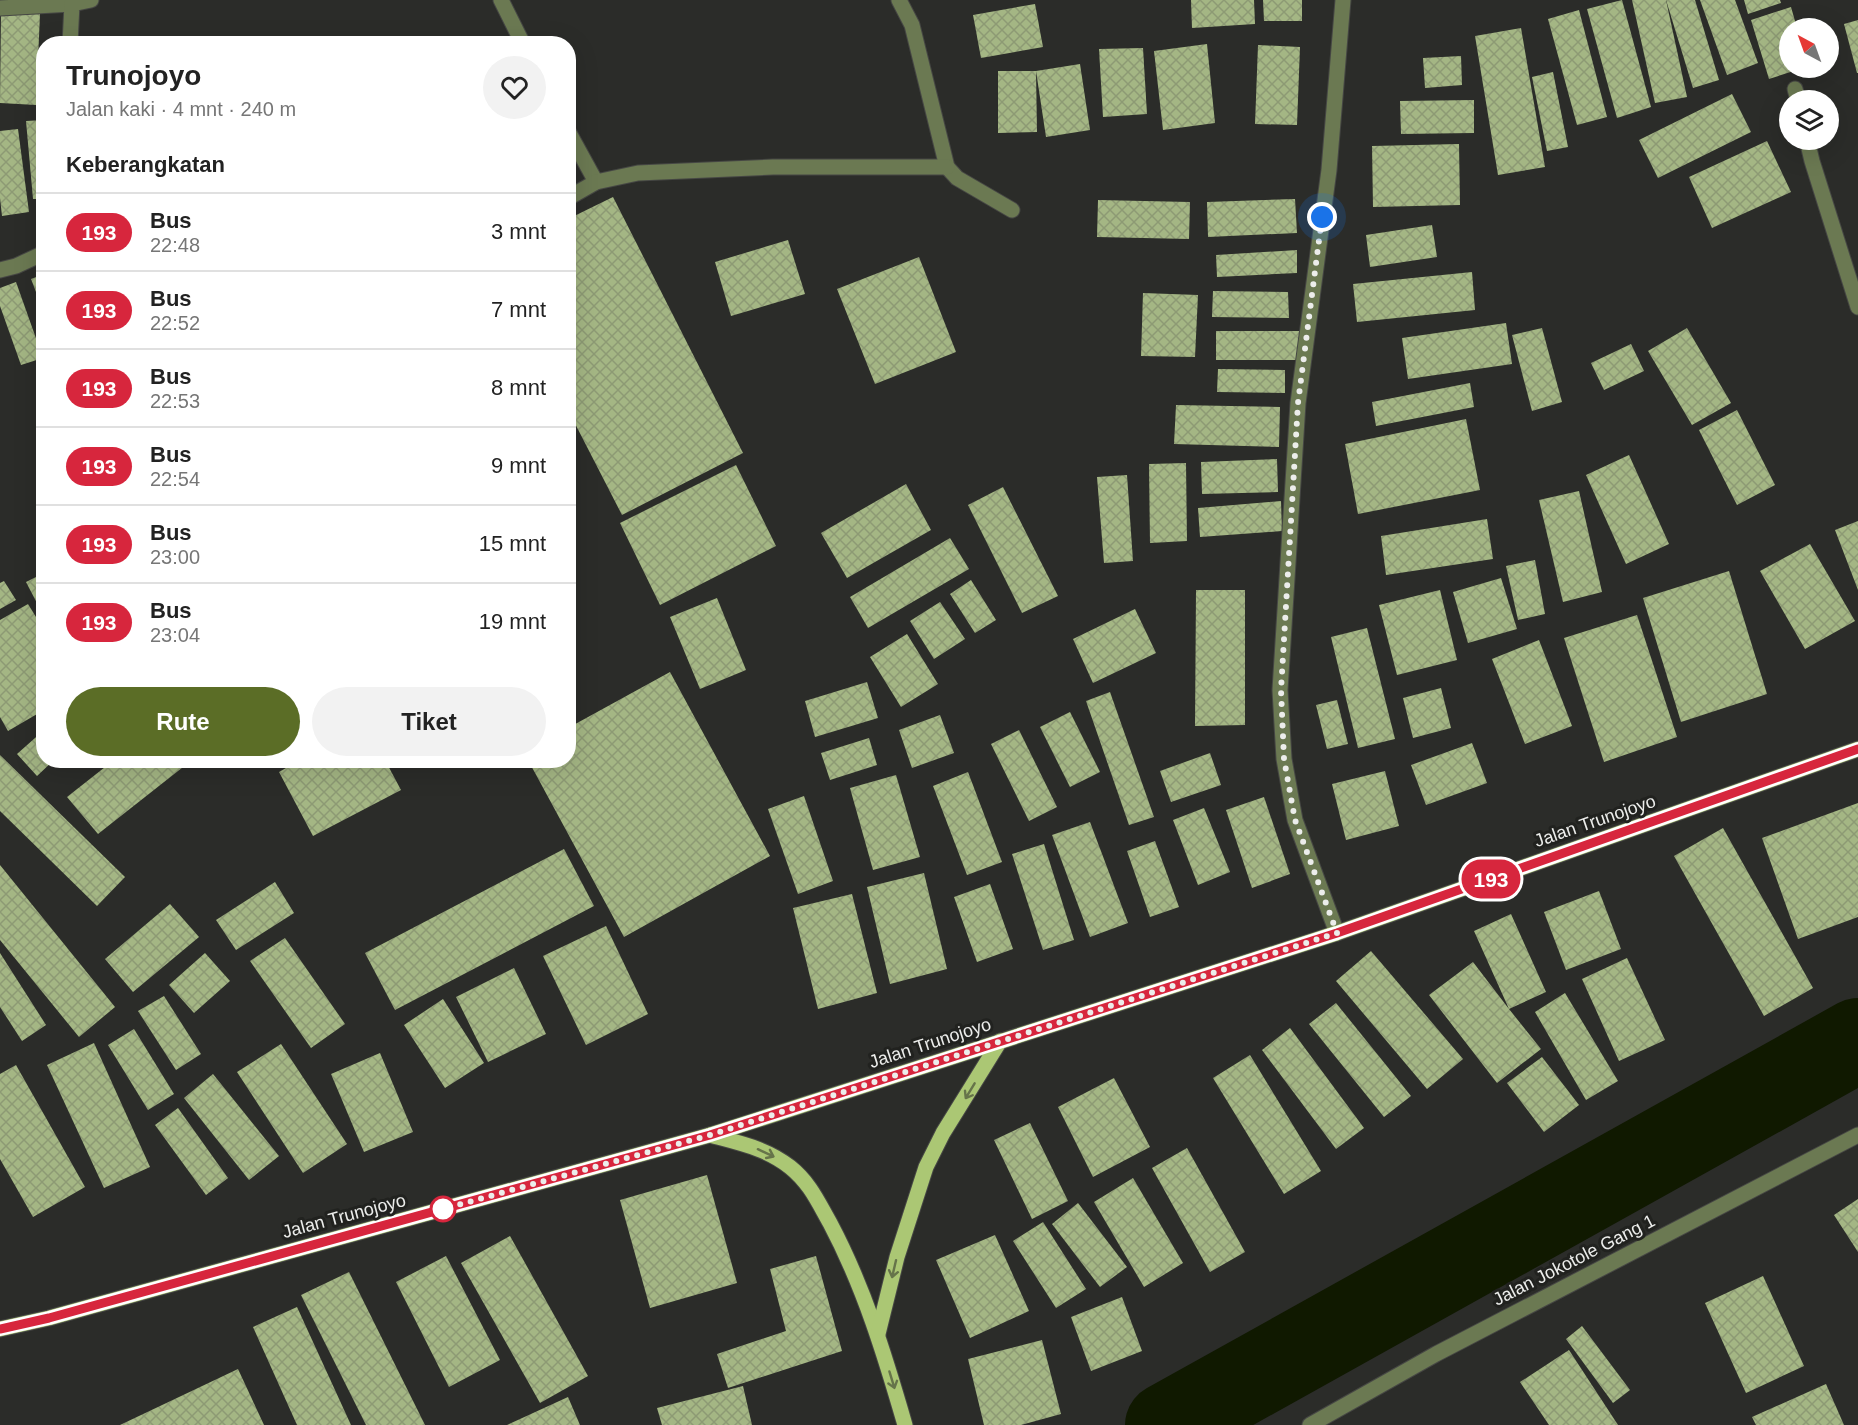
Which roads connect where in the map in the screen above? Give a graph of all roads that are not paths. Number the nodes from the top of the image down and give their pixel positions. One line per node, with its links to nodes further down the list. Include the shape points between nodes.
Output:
1 (91, 0): 5 (street)
2 (501, 0): 8 (street)
3 (899, 0): 11 (street, via 912,25)
4 (1343, 0): 19 (street, via 1329,170 1298,403 1281,690 1284,759 1295,820)
5 (72, 4): 6 (street); 7 (street)
6 (0, 8)
7 (70, 36)
8 (519, 36)
9 (576, 146): 12 (street)
10 (1809, 150): 17 (street)
11 (947, 166): 12 (street, via 638,173); 14 (street, via 957,178)
12 (596, 182): 13 (street)
13 (576, 193)
14 (1012, 210)
15 (36, 257): 16 (street)
16 (0, 270)
17 (1858, 307)
18 (1858, 749): 19 (main road, Jalan Trunojoyo)
19 (1337, 933): 20 (main road, Jalan Trunojoyo)
20 (1000, 1041): 21 (main road, Jalan Trunojoyo); 24 (main road, one-way to 24, via 943,1132 926,1167 897,1257)
21 (710, 1135): 23 (main road, Jalan Trunojoyo); 24 (main road, one-way to 24, via 766,1151 810,1187 840,1242)
22 (1858, 1135): 26 (street, Jalan Jokotole Gang 1, via 1436,1354)
23 (0, 1329)
24 (878, 1334): 25 (main road, one-way to 25)
25 (905, 1425)
26 (1310, 1425)

